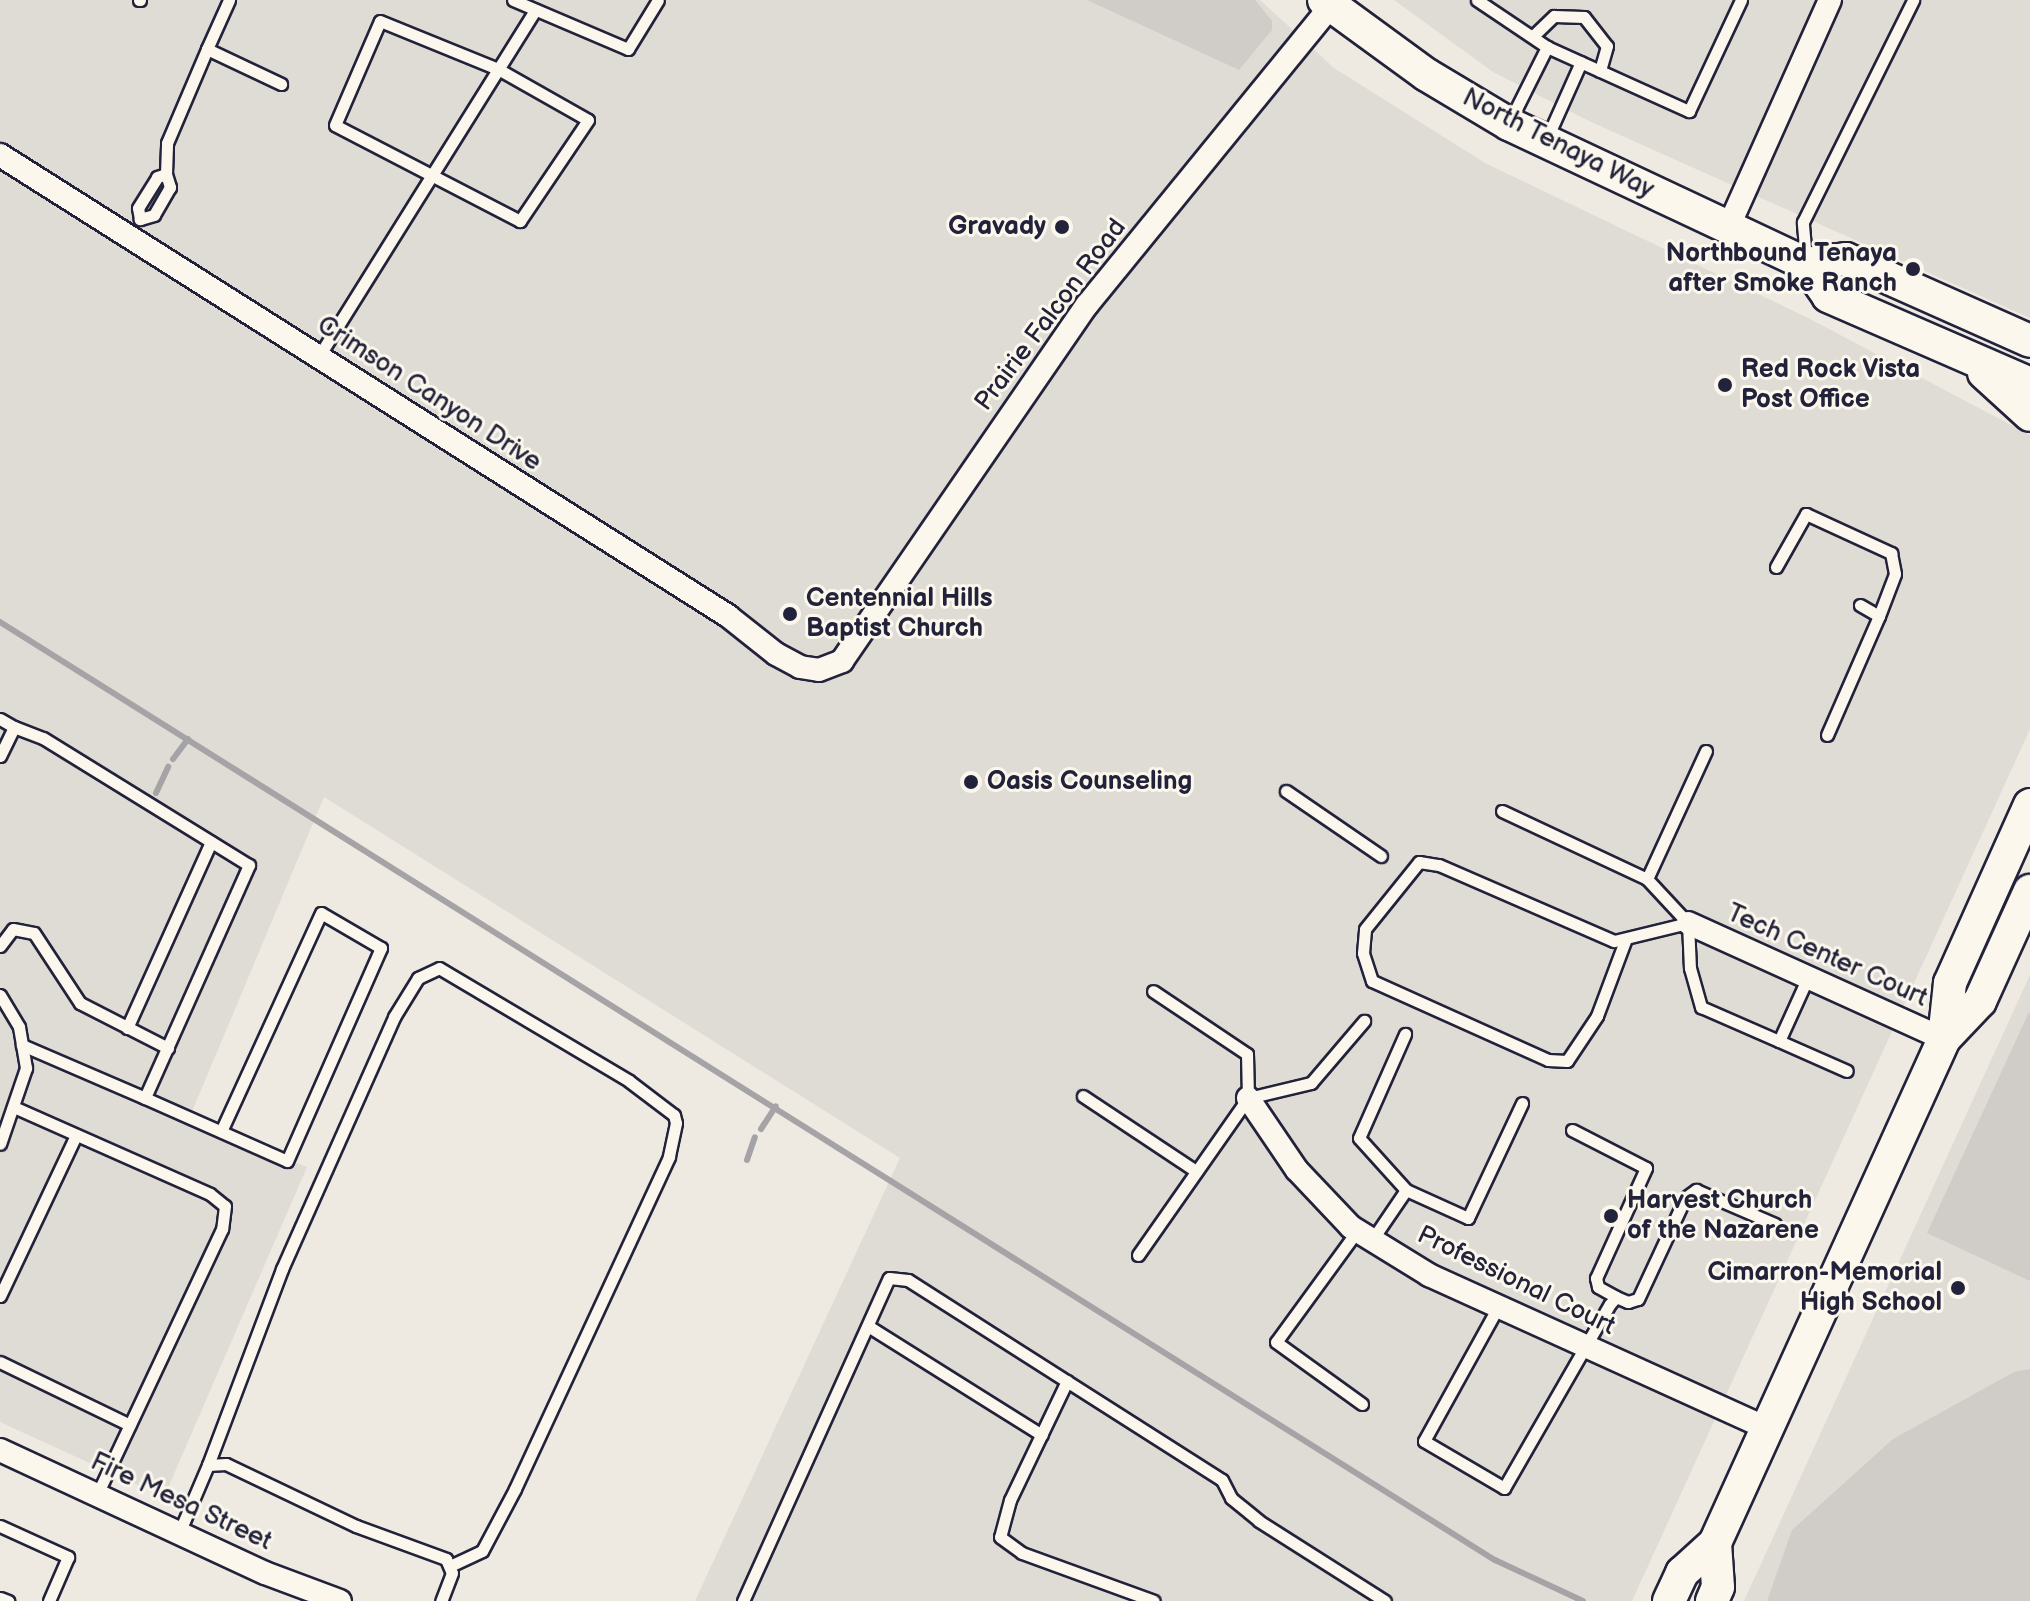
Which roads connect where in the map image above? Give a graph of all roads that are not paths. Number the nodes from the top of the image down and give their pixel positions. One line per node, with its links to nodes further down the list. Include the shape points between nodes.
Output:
1 (229, 0): 12 (lane)
2 (513, 0): 9 (lane)
3 (658, 0): 9 (lane, via 628,49)
4 (1477, 0): 10 (lane)
5 (1741, 0): 15 (lane, via 1689,111)
6 (1830, 0): 22 (street)
7 (1913, 0): 23 (lane, via 1803,222)
8 (1328, 3): 17 (main road, North Tenaya Way, via 1427,75); 32 (street, Prairie Falcon Road, via 1087,305 874,617 842,661)
9 (535, 10): 14 (lane)
10 (1533, 36): 11 (lane); 15 (lane, via 1554,16 1584,17 1607,46)
11 (1547, 47): 13 (lane); 17 (lane)
12 (207, 49): 16 (lane); 21 (lane, via 167,143 170,187 154,215)
13 (1581, 62): 15 (lane); 18 (lane)
14 (498, 69): 20 (lane); 20 (lane, via 588,120 520,221); 20 (lane, via 380,21 335,125)
15 (1600, 71)
16 (281, 84)
17 (1509, 124): 18 (main road, North Tenaya Way)
18 (1545, 142): 22 (main road, North Tenaya Way)
19 (0, 155): 21 (street, Crimson Canyon Drive)
20 (433, 173): 26 (lane)
21 (135, 228): 26 (street, Crimson Canyon Drive)
22 (1728, 228): 23 (main road, North Tenaya Way)
23 (1806, 264): 24 (main road, via 1846,259); 25 (main road, North Tenaya Way, via 1828,296)
24 (2030, 341)
25 (1964, 355): 27 (main road, North Tenaya Way); 28 (main road)
26 (319, 356): 32 (street, Crimson Canyon Drive, via 728,616 776,654 800,667)
27 (2030, 384)
28 (2030, 415)
29 (1776, 567): 31 (lane, via 1806,514 1891,553 1895,574)
30 (1860, 605): 31 (lane)
31 (1879, 616): 35 (lane)
32 (830, 668)
33 (0, 719): 34 (lane)
34 (14, 727): 37 (lane); 41 (lane, via 43,738)
35 (1827, 735)
36 (1706, 751): 43 (lane)
37 (0, 756)
38 (1286, 791): 42 (lane)
39 (2030, 805): 54 (main road, via 1950,983)
40 (1502, 811): 43 (lane)
41 (211, 842): 52 (lane); 57 (lane, via 249,865)
42 (1381, 856)
43 (1647, 879): 45 (lane)
44 (2030, 891): 54 (main road, via 1980,1001)
45 (1688, 923): 46 (lane); 48 (street, Tech Center Court); 55 (lane, via 1690,968 1701,1007)
46 (1625, 941): 46 (lane, via 1614,941 1439,865 1419,862 1365,929 1363,953 1372,981 1548,1060 1567,1061 1597,1016)
47 (0, 946): 52 (lane, via 13,929 34,933 80,1003)
48 (1808, 977): 54 (street, Tech Center Court); 55 (lane)
49 (1153, 991): 61 (lane, via 1247,1054)
50 (0, 995): 56 (lane, via 19,1027)
51 (1364, 1021): 61 (lane, via 1311,1083)
52 (127, 1028): 57 (lane)
53 (1405, 1034): 69 (lane, via 1359,1138)
54 (1944, 1039): 82 (main road)
55 (1779, 1041): 58 (lane)
56 (22, 1045): 60 (lane); 63 (lane, via 26,1068)
57 (168, 1048): 60 (lane)
58 (1847, 1071)
59 (1083, 1096): 68 (lane)
60 (145, 1098): 65 (lane)
61 (1248, 1098): 68 (lane); 71 (street, Professional Court, via 1297,1170)
62 (1522, 1103): 69 (lane, via 1468,1218)
63 (16, 1108): 66 (lane); 67 (lane)
64 (1572, 1130): 74 (lane, via 1646,1168 1596,1278 1598,1287)
65 (221, 1131): 65 (lane, via 287,1161 381,948 321,913)
66 (76, 1135): 73 (lane); 81 (lane, via 210,1194 225,1206 222,1229)
67 (0, 1144)
68 (1196, 1171): 72 (lane)
69 (1406, 1190): 71 (lane)
70 (1775, 1224): 74 (lane, via 1696,1190 1685,1198 1638,1299)
71 (1364, 1235): 75 (street, Professional Court, via 1429,1275); 80 (lane, via 1276,1342)
72 (1138, 1255)
73 (0, 1296)
74 (1616, 1297): 77 (lane)
75 (1498, 1307): 77 (street, Professional Court); 77 (lane, via 1424,1441 1504,1488)
76 (868, 1326): 79 (lane, via 889,1278 908,1280); 83 (lane); 97 (lane)
77 (1587, 1346): 82 (street, Professional Court)
78 (0, 1362): 81 (lane)
79 (1067, 1381): 83 (lane); 91 (lane, via 1222,1480 1231,1498 1259,1521)
80 (1362, 1404)
81 (130, 1425): 86 (lane)
82 (1767, 1428): 89 (main road)
83 (1042, 1435): 98 (lane, via 1010,1500 1000,1537 1022,1553)
84 (0, 1450): 86 (street, Fire Mesa Street)
85 (208, 1465): 88 (lane); 90 (lane, via 226,1464); 90 (lane, via 282,1269 394,1017 418,978 439,968 629,1081 674,1115 676,1123 669,1157 515,1489 482,1551)
86 (97, 1495): 88 (street, Fire Mesa Street)
87 (0, 1526): 94 (lane, via 68,1557)
88 (179, 1533): 95 (street, Fire Mesa Street)
89 (1715, 1543): 101 (main road, via 1682,1573); 102 (main road, via 1718,1587)
90 (452, 1565): 96 (lane)
91 (1365, 1589): 99 (lane); 100 (lane)
92 (0, 1598): 93 (lane)
93 (8, 1601)
94 (49, 1601)
95 (340, 1601)
96 (441, 1601)
97 (743, 1601)
98 (1154, 1601)
99 (1359, 1601)
100 (1385, 1601)
101 (1669, 1601)
102 (1712, 1601)

